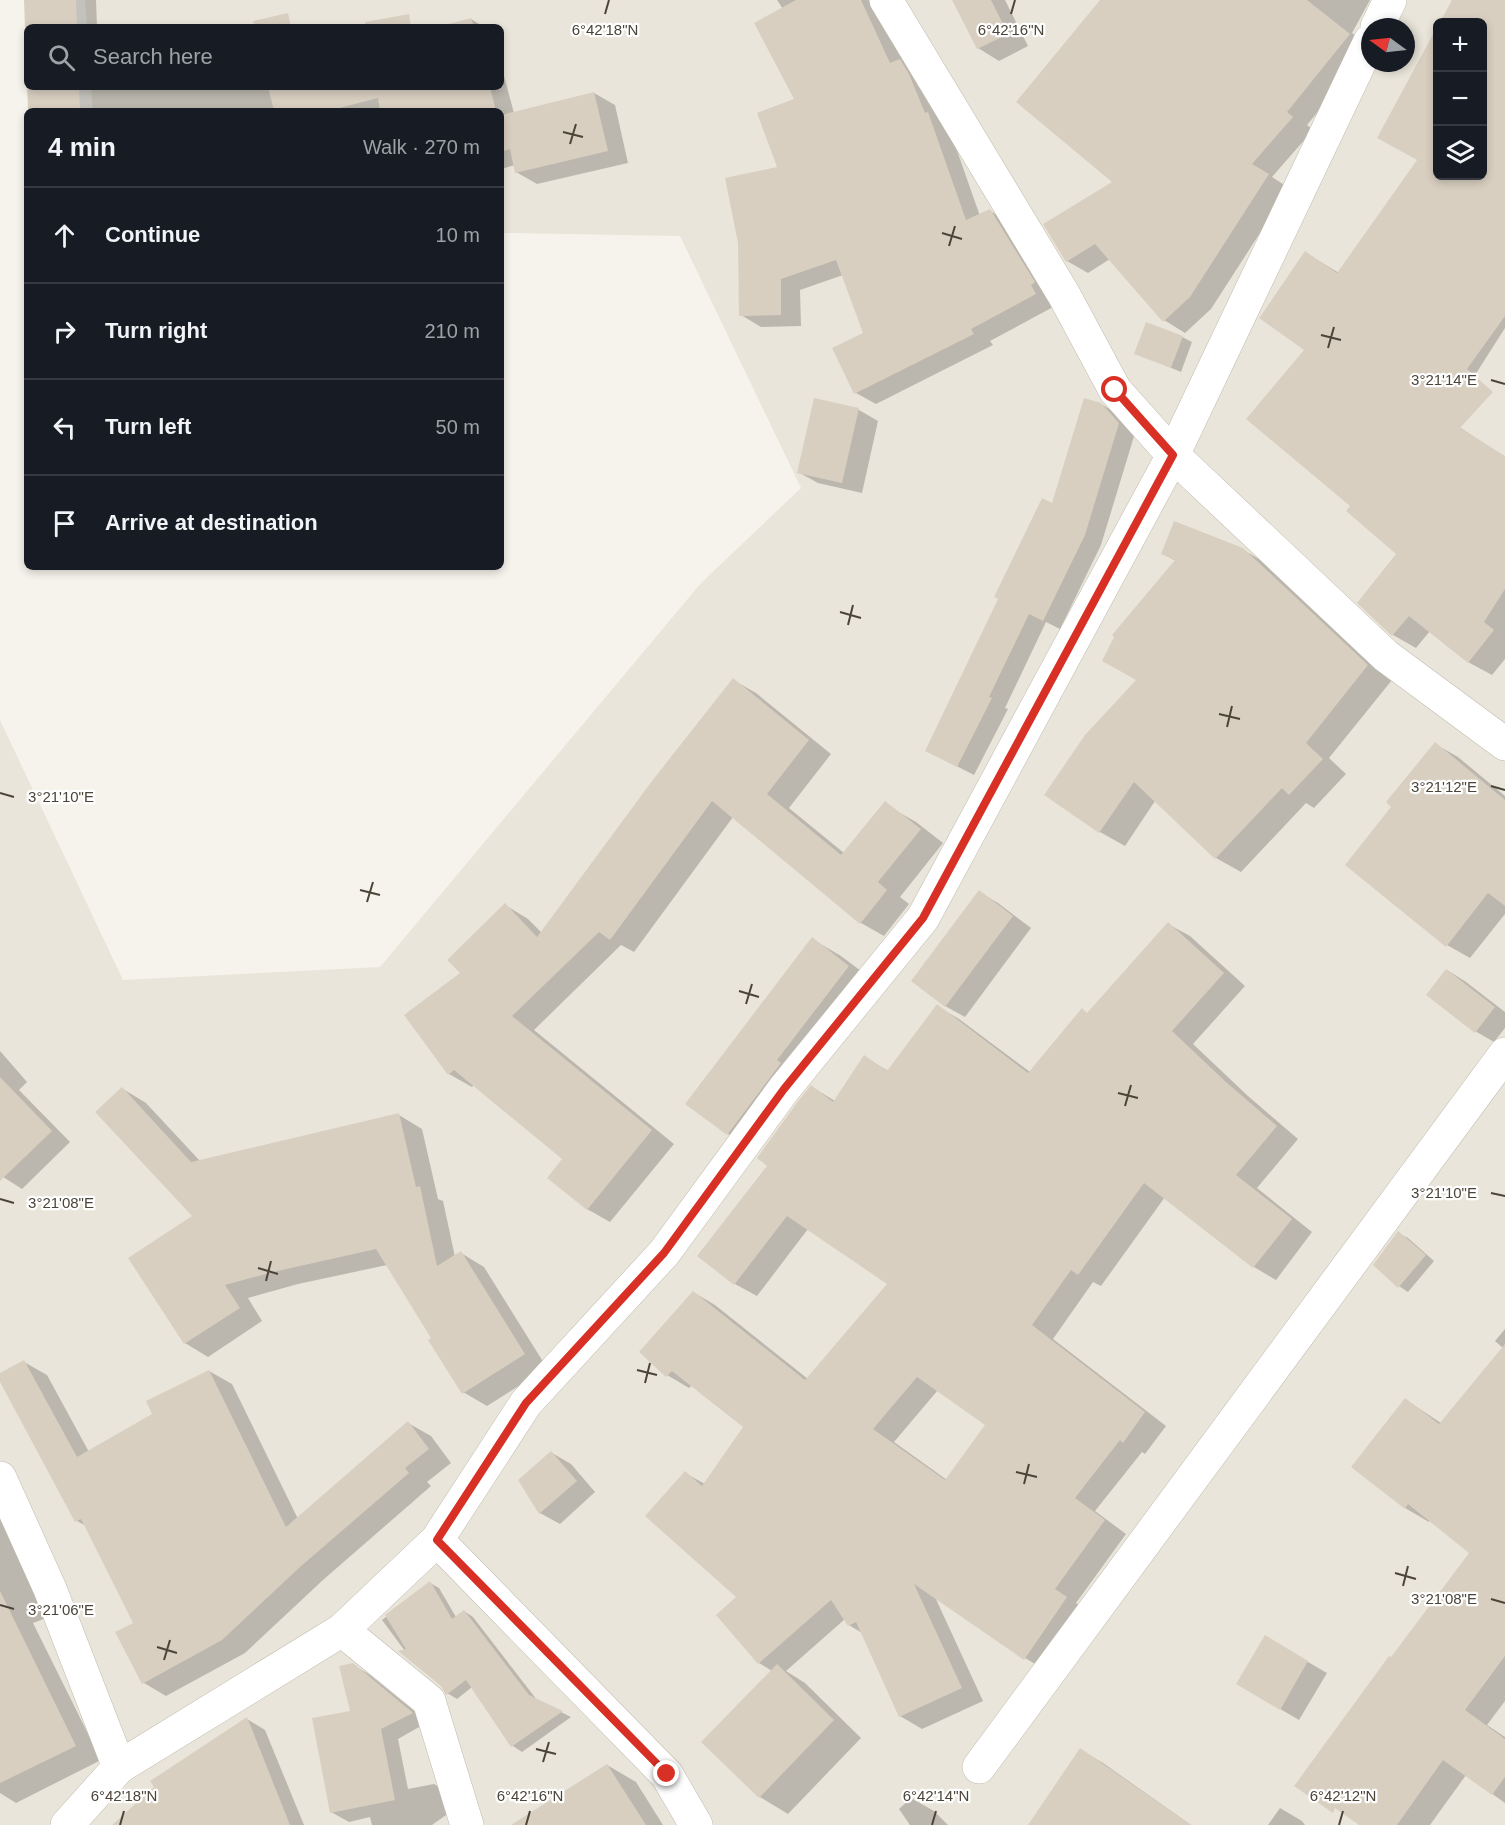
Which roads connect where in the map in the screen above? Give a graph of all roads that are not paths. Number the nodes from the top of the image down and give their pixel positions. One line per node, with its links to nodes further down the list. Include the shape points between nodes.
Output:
1 (886, 0): 5 (street, via 1064,295 1115,390)
2 (1390, 0): 3 (street)
3 (1381, 18)
4 (1361, 60): 5 (street)
5 (1173, 455): 6 (street, via 1386,656); 9 (street, via 923,918 784,1089 664,1253 526,1403)
6 (1505, 744)
7 (1505, 1054): 12 (street)
8 (0, 1478): 11 (street, via 50,1589)
9 (437, 1540): 10 (street); 15 (street, via 667,1774)
10 (342, 1630): 11 (street); 14 (street, via 429,1701)
11 (119, 1767): 13 (street)
12 (979, 1767)
13 (67, 1825)
14 (467, 1825)
15 (696, 1825)

